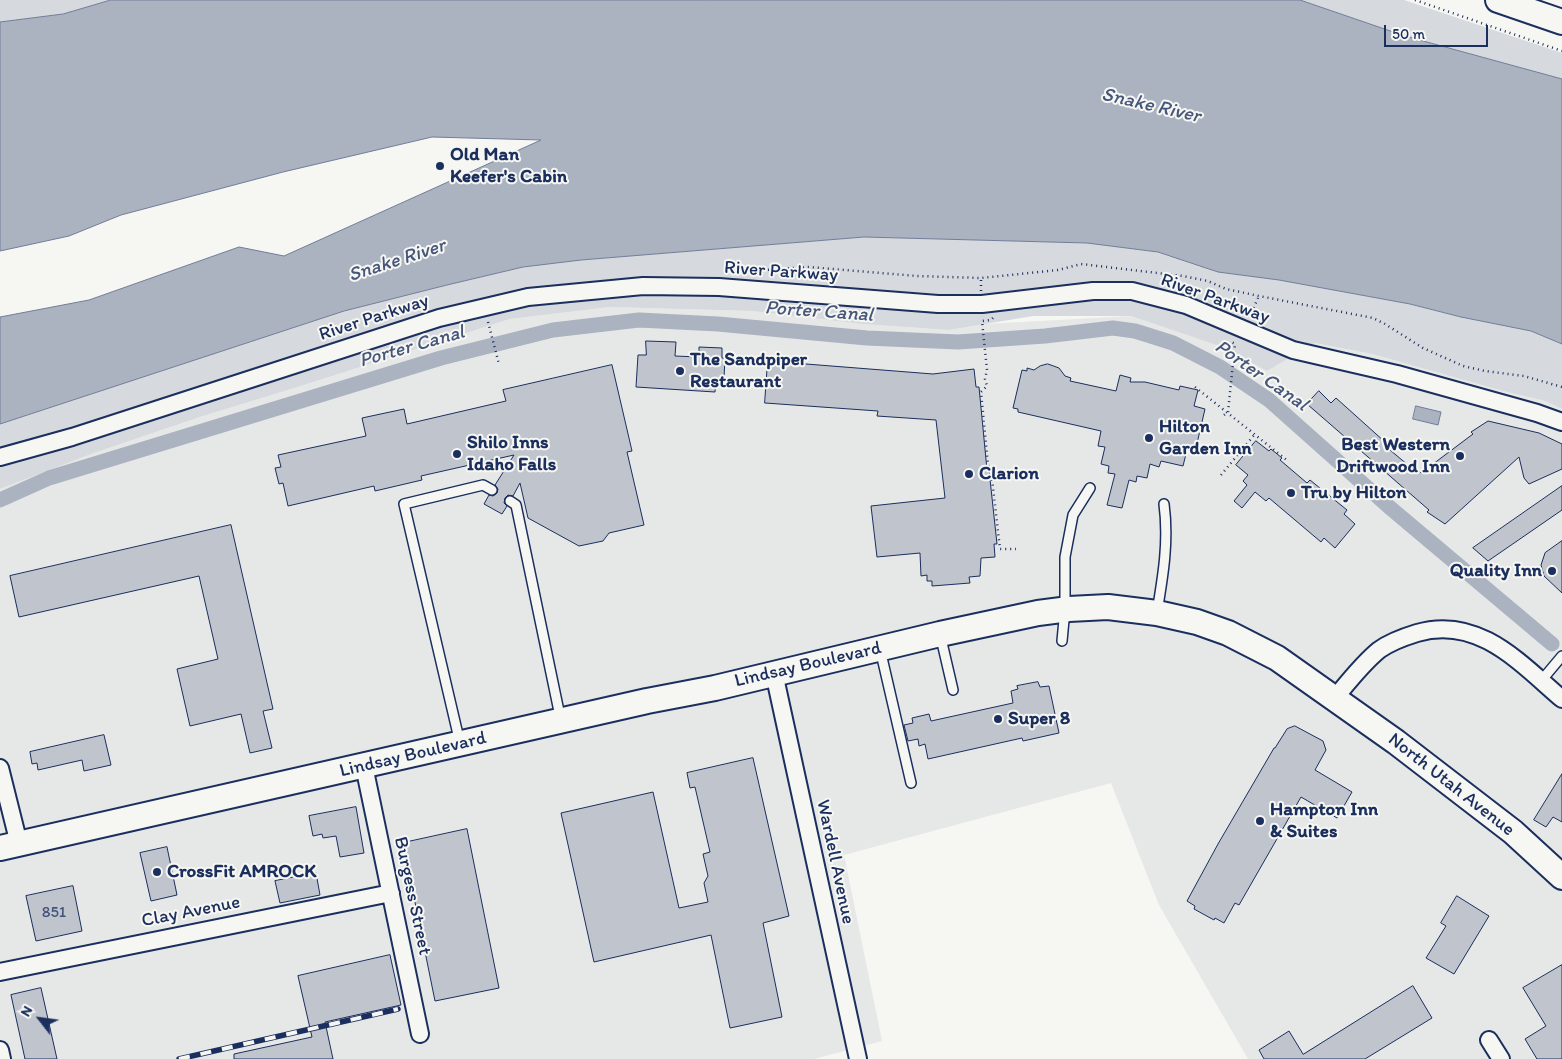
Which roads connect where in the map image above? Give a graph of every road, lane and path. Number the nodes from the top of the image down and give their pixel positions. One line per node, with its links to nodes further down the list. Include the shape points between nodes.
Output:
1 (1415, 0): 4 (path)
2 (1498, 0): 3 (street)
3 (1562, 22)
4 (1562, 51)
5 (733, 272): 6 (path, via 810,267)
6 (981, 278): 7 (path); 8 (path, via 1058,270 1081,264 1184,276)
7 (981, 295)
8 (1259, 296): 9 (path, via 1252,311); 14 (path, via 1373,318 1423,348 1463,366)
9 (1225, 306)
10 (982, 321): 27 (path, via 987,386 981,392 1000,549)
11 (488, 322): 13 (path)
12 (1228, 340): 16 (path, via 1235,344)
13 (500, 364)
14 (1562, 386)
15 (1195, 387): 16 (path)
16 (1228, 412): 17 (path); 19 (path)
17 (1224, 415)
18 (1562, 422): 20 (street, River Parkway, via 1397,374 1294,350 1186,305 1132,291 1093,291 982,304 938,304 719,287 643,286 528,297 439,318 72,437)
19 (1255, 434): 21 (path); 22 (path)
20 (0, 457)
21 (1288, 461)
22 (1221, 475)
23 (1090, 488): 28 (lane, via 1073,515 1065,557)
24 (492, 490): 40 (lane, via 483,485 404,504)
25 (510, 501): 39 (lane, via 516,505)
26 (1164, 504): 29 (lane, via 1165,560)
27 (1016, 549)
28 (1065, 609): 29 (street, Lindsay Boulevard, via 1108,607); 30 (street, Lindsay Boulevard); 31 (lane)
29 (1157, 613): 37 (street, Lindsay Boulevard, via 1228,633 1277,658)
30 (940, 634): 32 (street, Lindsay Boulevard); 36 (lane)
31 (1062, 641)
32 (880, 648): 34 (street, Lindsay Boulevard); 43 (lane)
33 (1562, 656): 35 (lane)
34 (774, 673): 39 (street, Lindsay Boulevard); 52 (street, Wardell Avenue)
35 (1541, 681): 37 (street, via 1496,645 1479,636 1455,629 1433,629 1400,638 1381,649); 38 (street)
36 (953, 690)
37 (1335, 698): 45 (street, North Utah Avenue, via 1513,832)
38 (1562, 699)
39 (561, 721): 40 (street, Lindsay Boulevard)
40 (460, 744): 41 (street, Lindsay Boulevard)
41 (364, 766): 44 (street, Lindsay Boulevard); 46 (street, Burgess Street)
42 (0, 768): 44 (street)
43 (911, 783)
44 (10, 846)
45 (1562, 877)
46 (390, 893): 47 (street, Clay Avenue); 48 (street, Burgess Street)
47 (0, 972)
48 (420, 1034)
49 (1489, 1040): 53 (street)
50 (0, 1050): 51 (street)
51 (2, 1059)
52 (858, 1059)
53 (1500, 1059)

